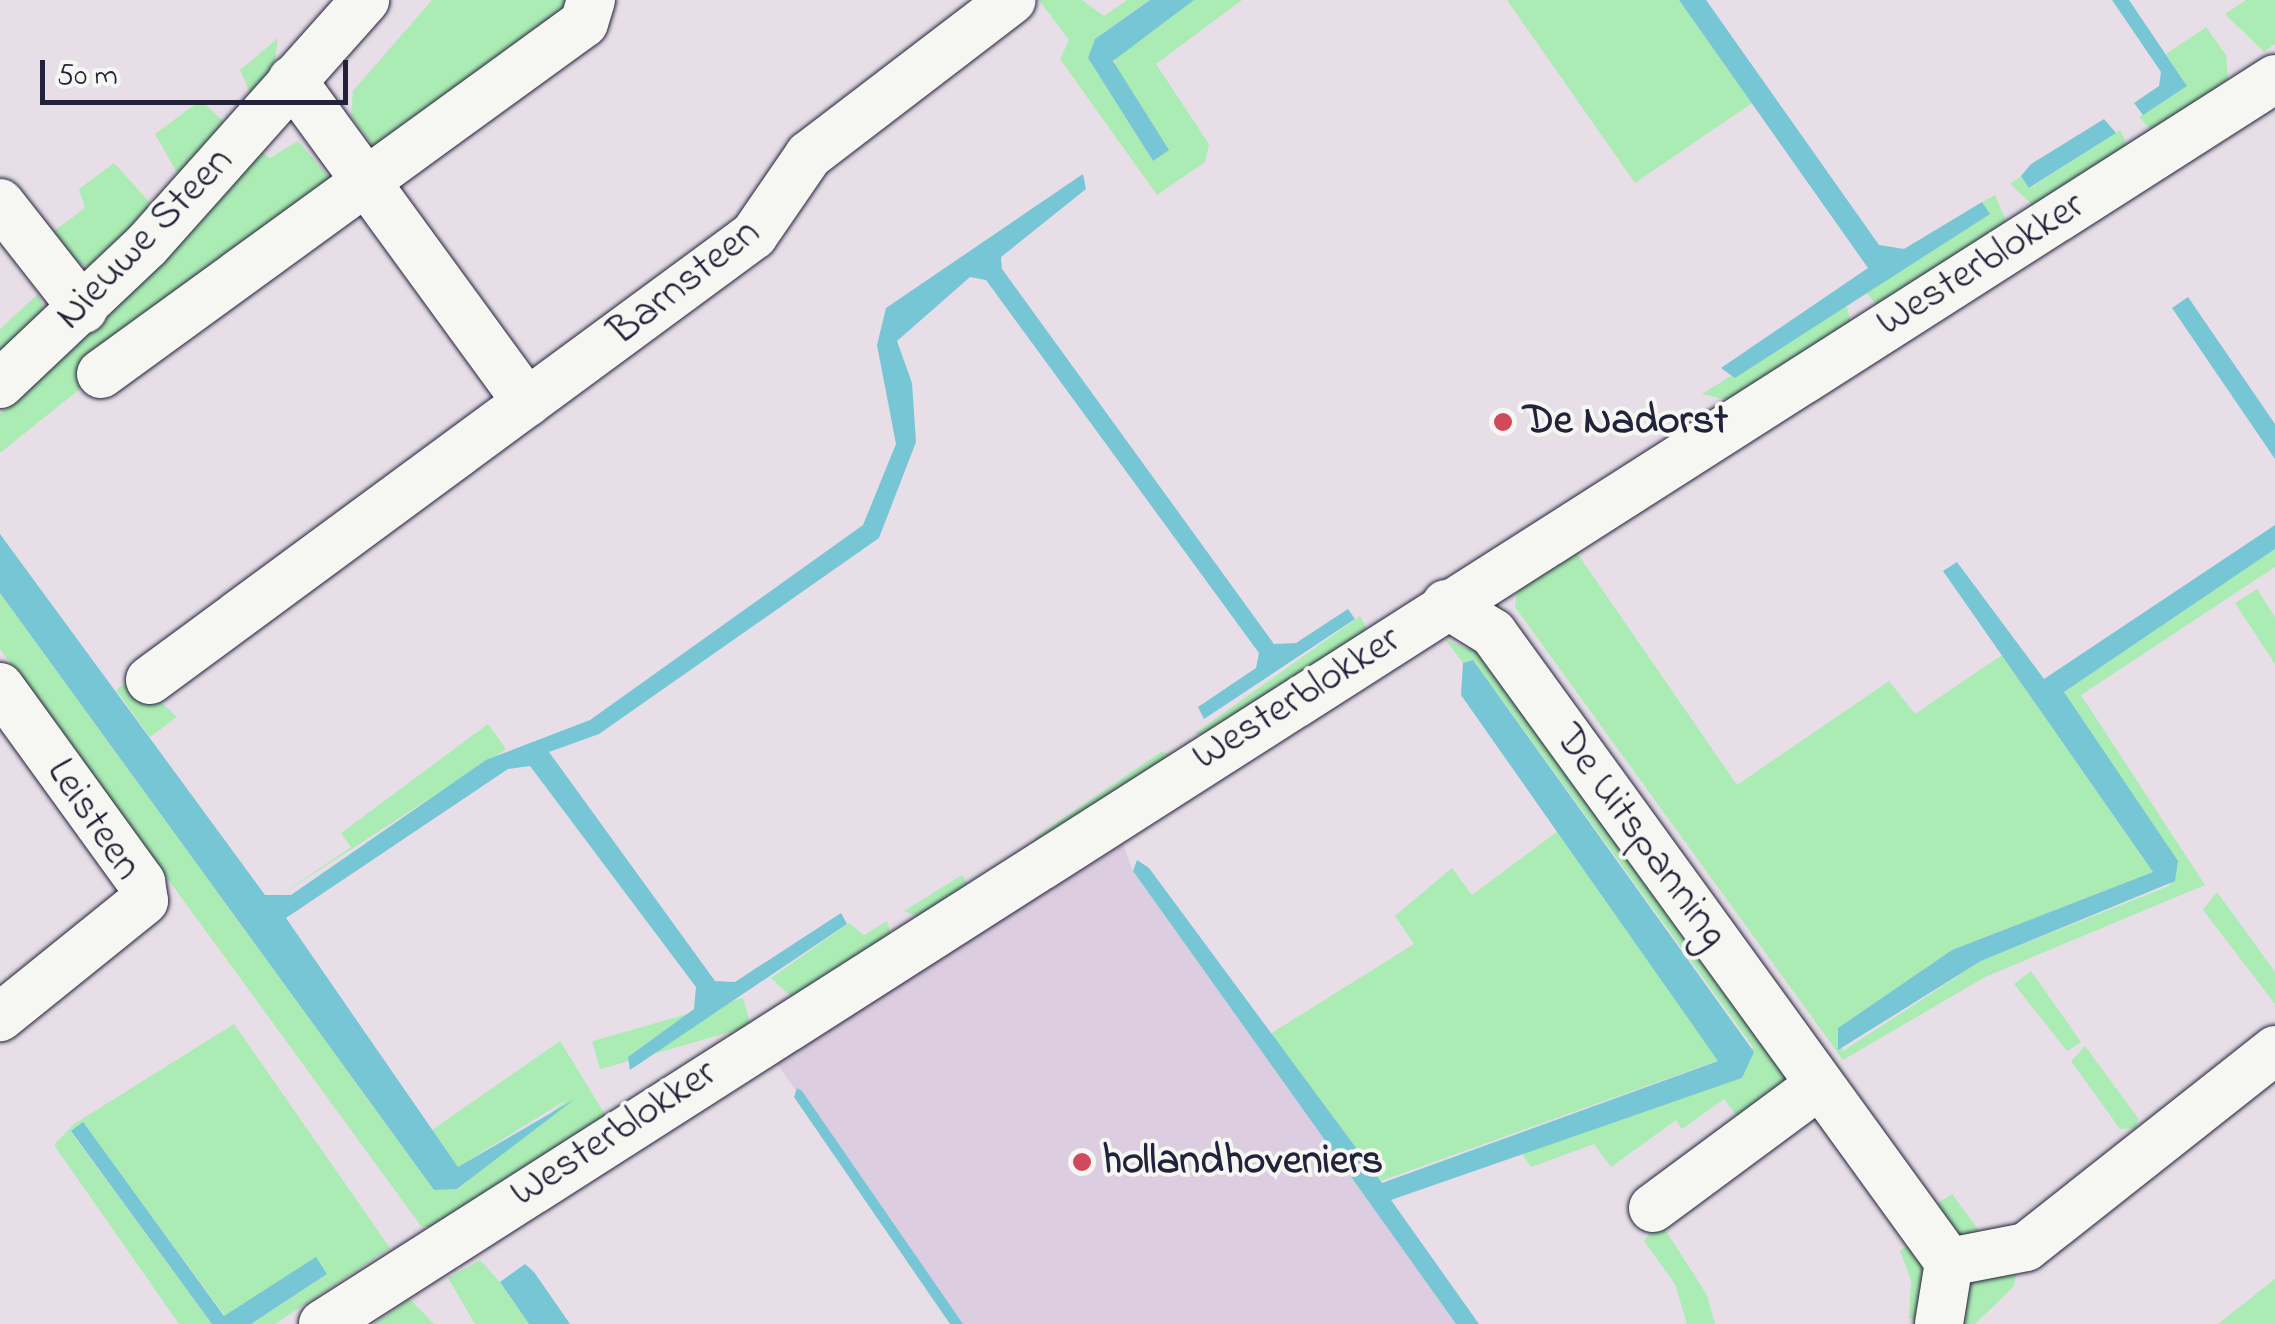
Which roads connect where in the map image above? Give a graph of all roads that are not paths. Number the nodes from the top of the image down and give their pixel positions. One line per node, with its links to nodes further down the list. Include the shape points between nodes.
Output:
1 (365, 0): 5 (street, Nieuwe Steen)
2 (591, 0): 6 (street, via 584,23)
3 (1012, 0): 11 (street, Barnsteen, via 809,155 754,235)
4 (2275, 79): 12 (street, Westerblokker)
5 (292, 80): 6 (street); 8 (street, Nieuwe Steen)
6 (368, 182): 9 (street); 11 (street)
7 (0, 203): 8 (street)
8 (83, 309): 10 (street, Nieuwe Steen)
9 (101, 374)
10 (0, 384)
11 (526, 402): 13 (street, Barnsteen)
12 (1446, 604): 17 (street, De Uitspanning, via 1494,632); 20 (street, Westerblokker)
13 (150, 680)
14 (0, 687): 15 (street, Leisteen, via 141,882 144,901)
15 (0, 1018)
16 (2275, 1050): 19 (street, via 2026,1247)
17 (1819, 1085): 18 (street); 19 (street, De Uitspanning)
18 (1653, 1208)
19 (1949, 1262): 21 (street)
20 (323, 1324)
21 (1940, 1324)

